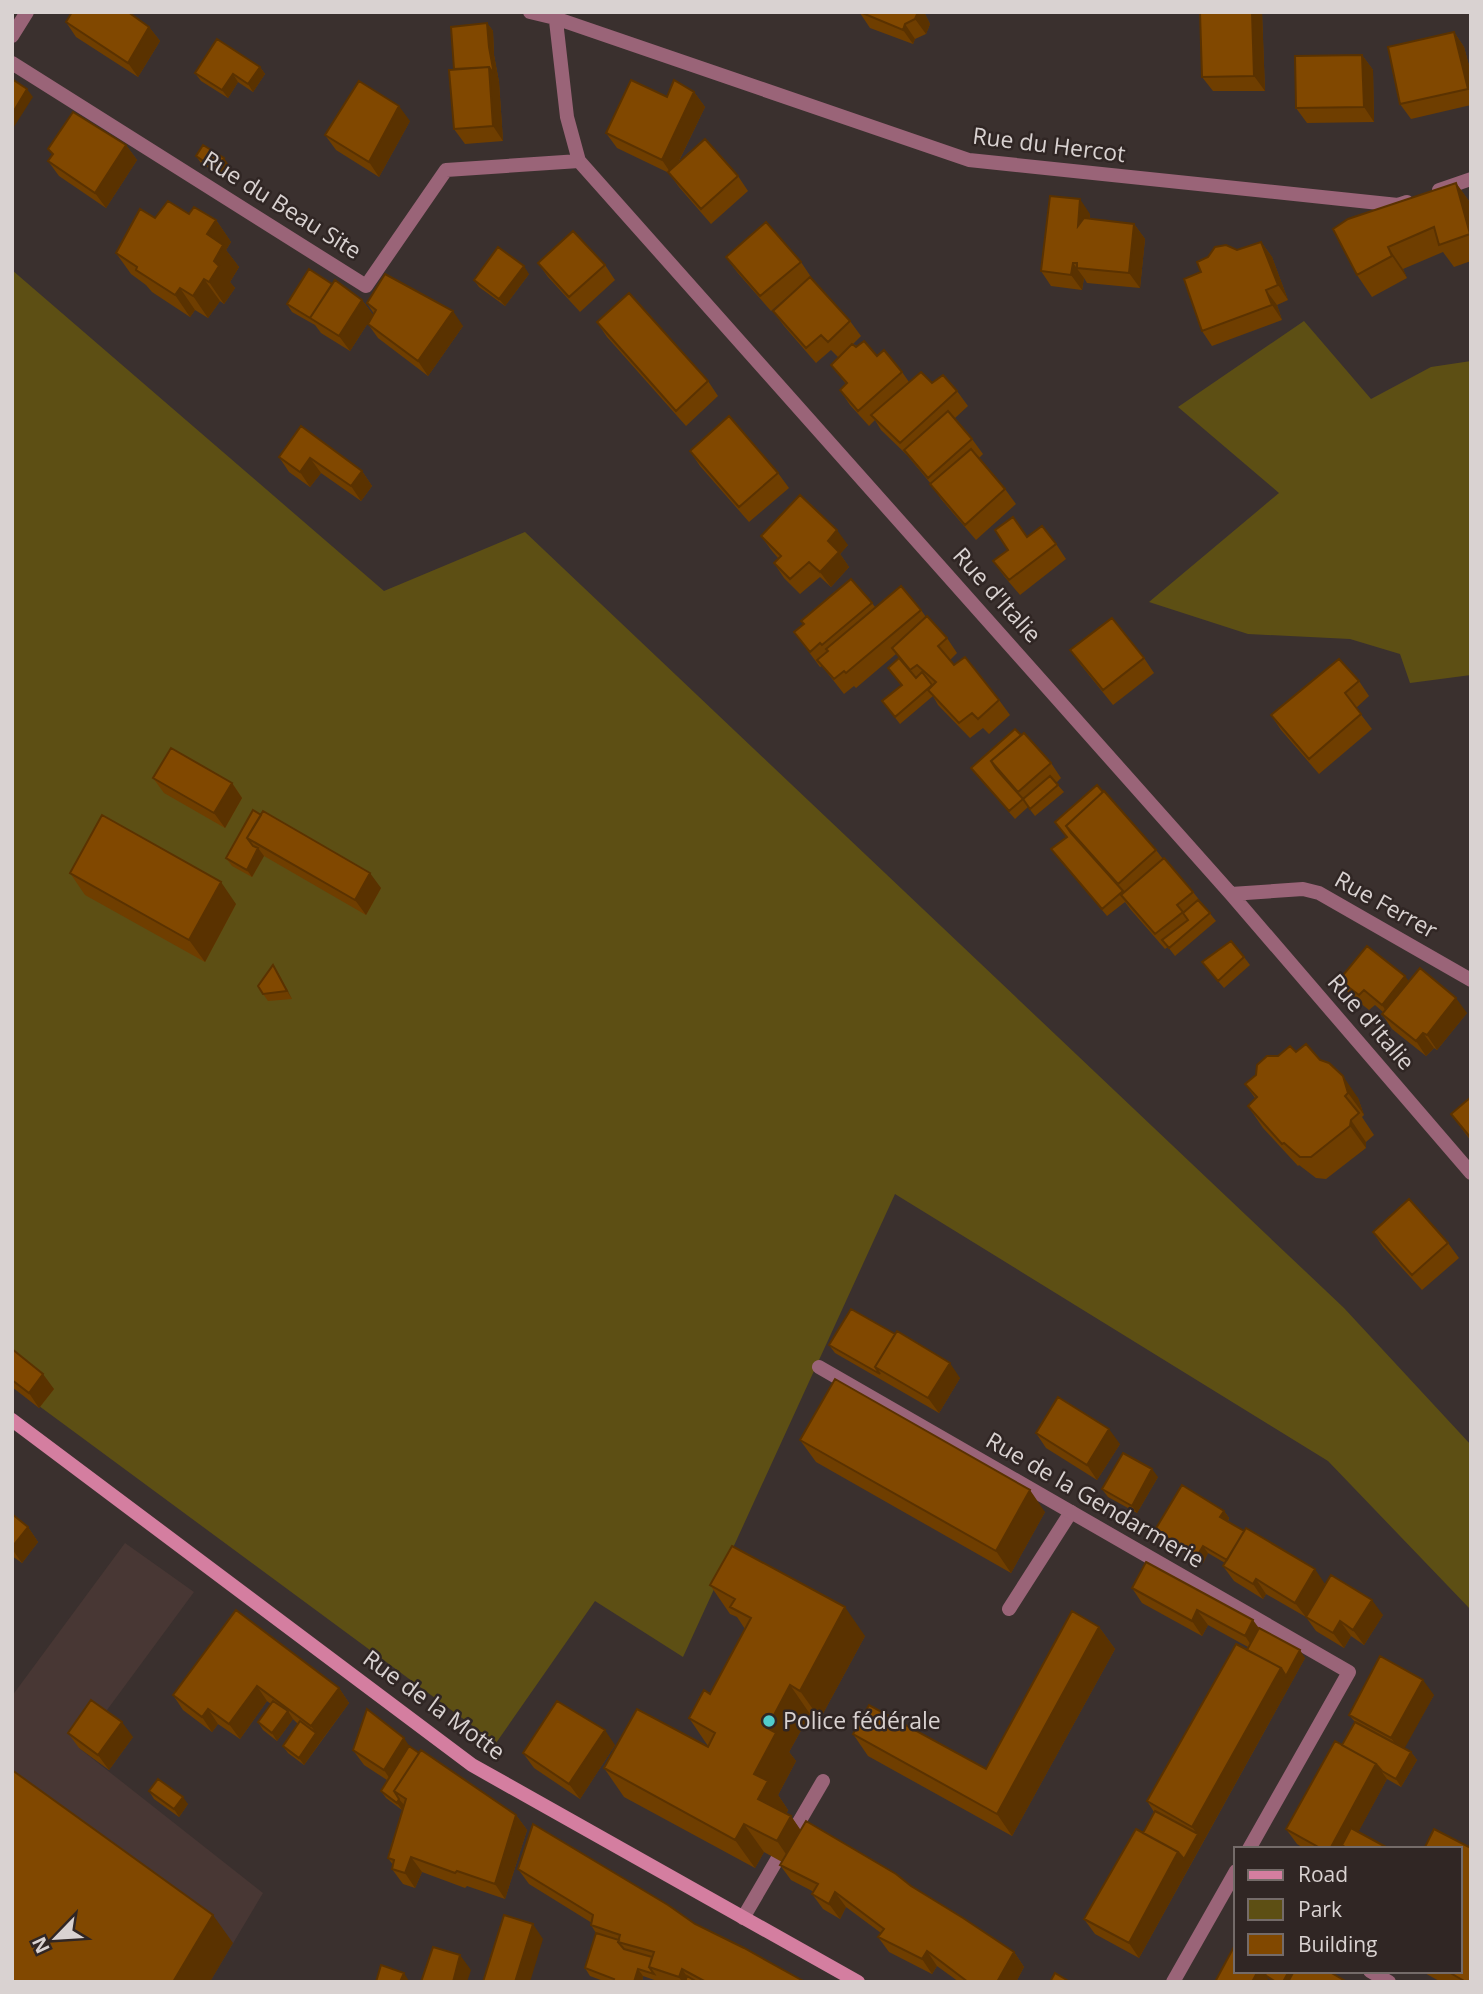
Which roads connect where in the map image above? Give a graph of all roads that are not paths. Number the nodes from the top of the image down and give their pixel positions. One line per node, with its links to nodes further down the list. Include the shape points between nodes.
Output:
1 (27, 12): 4 (street)
2 (530, 12): 3 (street, Rue du Hercot)
3 (555, 15): 6 (street, Rue d'Italie, via 567,117); 7 (street, Rue du Hercot, via 968,160 1398,205)
4 (12, 36)
5 (12, 63): 6 (street, Rue du Beau Site, via 366,286 446,170)
6 (579, 161): 8 (street, Rue d'Italie)
7 (1471, 179)
8 (1231, 894): 9 (street, Rue Ferrer, via 1303,889 1319,893); 10 (street, Rue d'Italie)
9 (1471, 980)
10 (1471, 1173)
11 (819, 1367): 13 (street, Rue de la Gendarmerie)
12 (12, 1420): 18 (street, Rue de la Motte, via 472,1765)
13 (1071, 1512): 14 (street); 16 (street, Rue de la Gendarmerie, via 1349,1672)
14 (1009, 1609)
15 (823, 1781): 18 (street)
16 (1250, 1847)
17 (1231, 1894): 21 (street)
18 (743, 1918): 20 (street, Rue de la Motte)
19 (1373, 1973): 22 (street)
20 (858, 1982)
21 (1173, 1982)
22 (1389, 1982)

